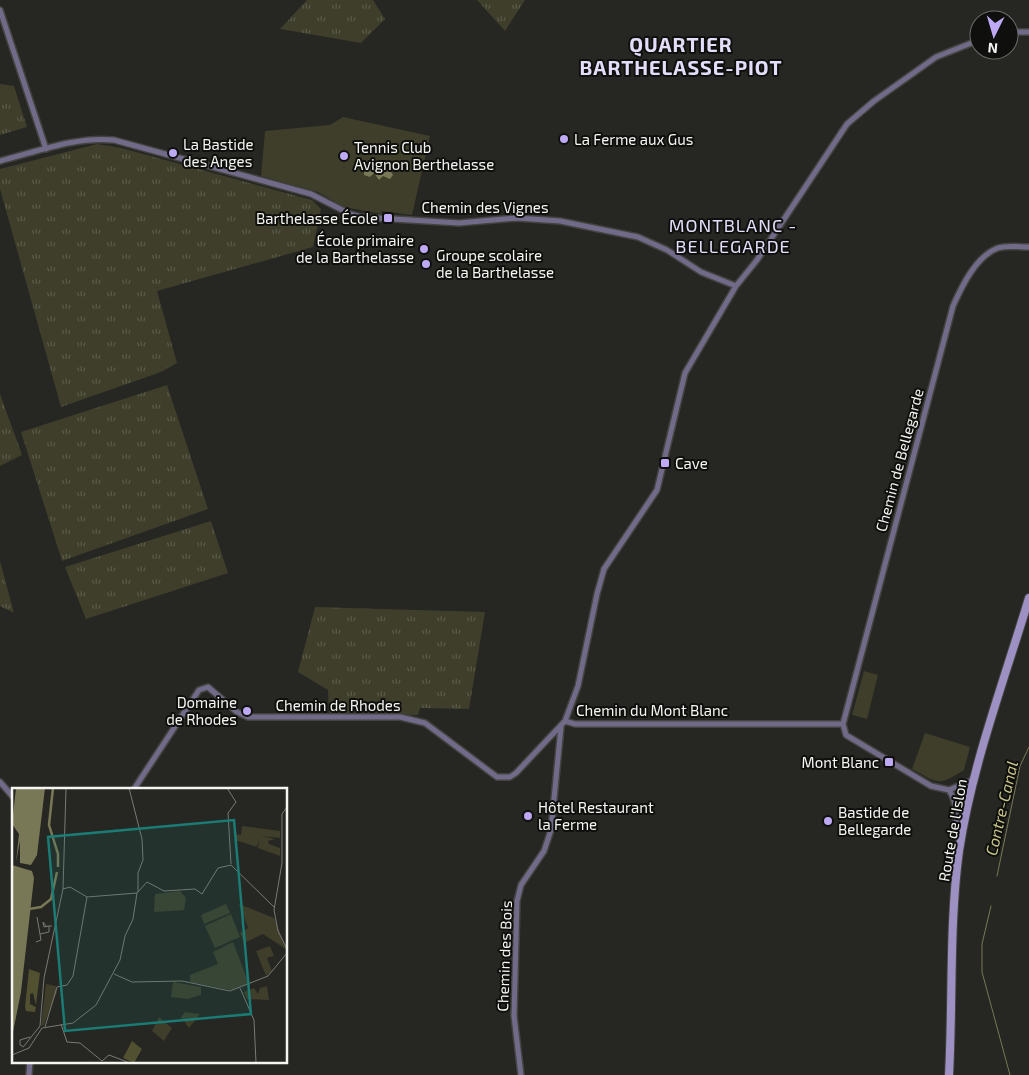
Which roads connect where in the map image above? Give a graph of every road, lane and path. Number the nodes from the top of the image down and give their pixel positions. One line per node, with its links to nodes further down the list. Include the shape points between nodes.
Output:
1 (0, 10): 3 (street)
2 (969, 44): 6 (street, via 936,57 847,124 757,260)
3 (46, 149): 4 (street, Chemin des Vignes); 6 (street, Chemin des Vignes, via 90,140 114,140 310,194 361,217 459,223 517,218 560,221 638,236 701,272)
4 (0, 161)
5 (1029, 247): 9 (street, Chemin de Bellegarde, via 1005,246 991,252 970,274 954,306)
6 (736, 286): 8 (street, Chemin du Mont Blanc, via 686,373 657,490 604,569 578,686)
7 (1029, 598): 11 (street, Route de l'Islon)
8 (565, 722): 9 (street, Chemin du Mont Blanc); 10 (street, Chemin de Rhodes)
9 (843, 724): 14 (street, via 846,735 931,786)
10 (561, 727): 13 (street, Chemin de Rhodes, via 516,773 503,778 497,777 418,720 400,717 256,719 242,715 211,688 203,688); 19 (street, Chemin des Bois, via 551,830 544,851 521,885 517,901 514,1016)
11 (975, 779): 14 (street); 16 (street, Route de l'Islon)
12 (0, 782): 15 (street)
13 (135, 788)
14 (949, 790): 16 (street, via 956,803 957,834)
15 (12, 796)
16 (961, 841): 20 (street, Route de l'Islon, via 954,904)
17 (30, 1062): 18 (street)
18 (30, 1075)
19 (521, 1075)
20 (949, 1075)

